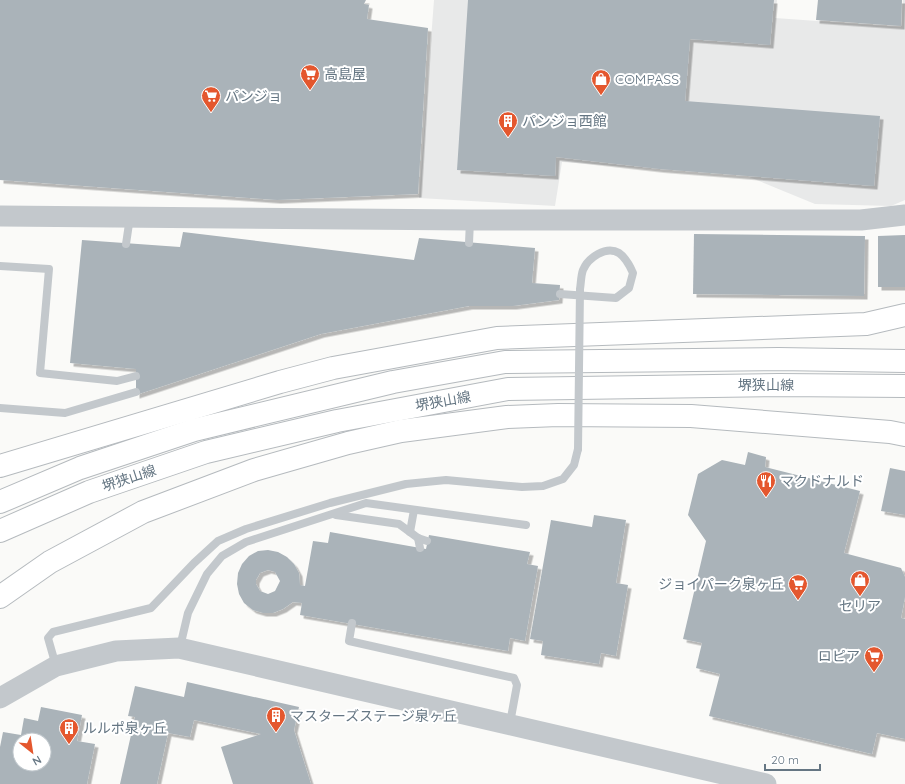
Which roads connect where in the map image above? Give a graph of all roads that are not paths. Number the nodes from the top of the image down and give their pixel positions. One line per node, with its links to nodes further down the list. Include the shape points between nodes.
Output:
1 (905, 215): 4 (street, via 860,220)
2 (0, 216): 3 (street)
3 (130, 217): 4 (street); 6 (lane)
4 (470, 220): 5 (lane)
5 (469, 243)
6 (126, 244)
7 (0, 266): 12 (lane, via 49,269 40,373 117,381)
8 (560, 294): 39 (lane, bridge, via 574,295 581,296 616,298 629,288 634,273 618,252 605,251 591,258 583,270 580,289 580,296 580,319 578,449 574,465 563,479 544,486 522,487 446,480 406,484 330,503 246,529 218,541 194,562 151,608 53,632 48,638)
9 (905, 315): 10 (main road, via 866,324 497,338)
10 (390, 358): 13 (main road, via 333,368); 14 (main road)
11 (905, 361): 15 (main road, 堺狭山線, via 778,359 505,362)
12 (136, 376)
13 (280, 382): 14 (main road); 25 (main road)
14 (336, 382): 15 (main road); 18 (main road)
15 (393, 382): 18 (main road, 堺狭山線)
16 (905, 386): 20 (main road, 堺狭山線, via 508,389)
17 (136, 392): 19 (lane, via 65,413)
18 (282, 407): 27 (main road, 堺狭山線, via 194,430 80,468)
19 (0, 408)
20 (337, 421): 22 (main road, 堺狭山線); 23 (main road)
21 (905, 436): 24 (main road, via 890,432 691,416 558,414 507,417 401,431)
22 (251, 440): 23 (main road); 31 (main road, 堺狭山線, via 206,452 88,492)
23 (303, 442): 24 (main road); 26 (main road)
24 (348, 442): 26 (main road)
25 (0, 466)
26 (254, 470): 36 (main road, via 143,512 50,562)
27 (0, 502)
28 (414, 510): 29 (lane, via 366,503); 30 (lane); 32 (lane)
29 (335, 515): 32 (lane, via 399,524); 38 (lane, via 246,542 222,556 207,574 188,613)
30 (526, 524)
31 (0, 531)
32 (410, 532): 33 (lane)
33 (418, 538): 34 (lane); 35 (lane)
34 (427, 541)
35 (420, 548)
36 (0, 597)
37 (352, 623): 41 (lane, via 349,641 514,678 517,685)
38 (179, 648): 39 (street, via 116,651); 41 (street)
39 (56, 666): 40 (street)
40 (0, 698)
41 (510, 723): 42 (street)
42 (766, 784)

